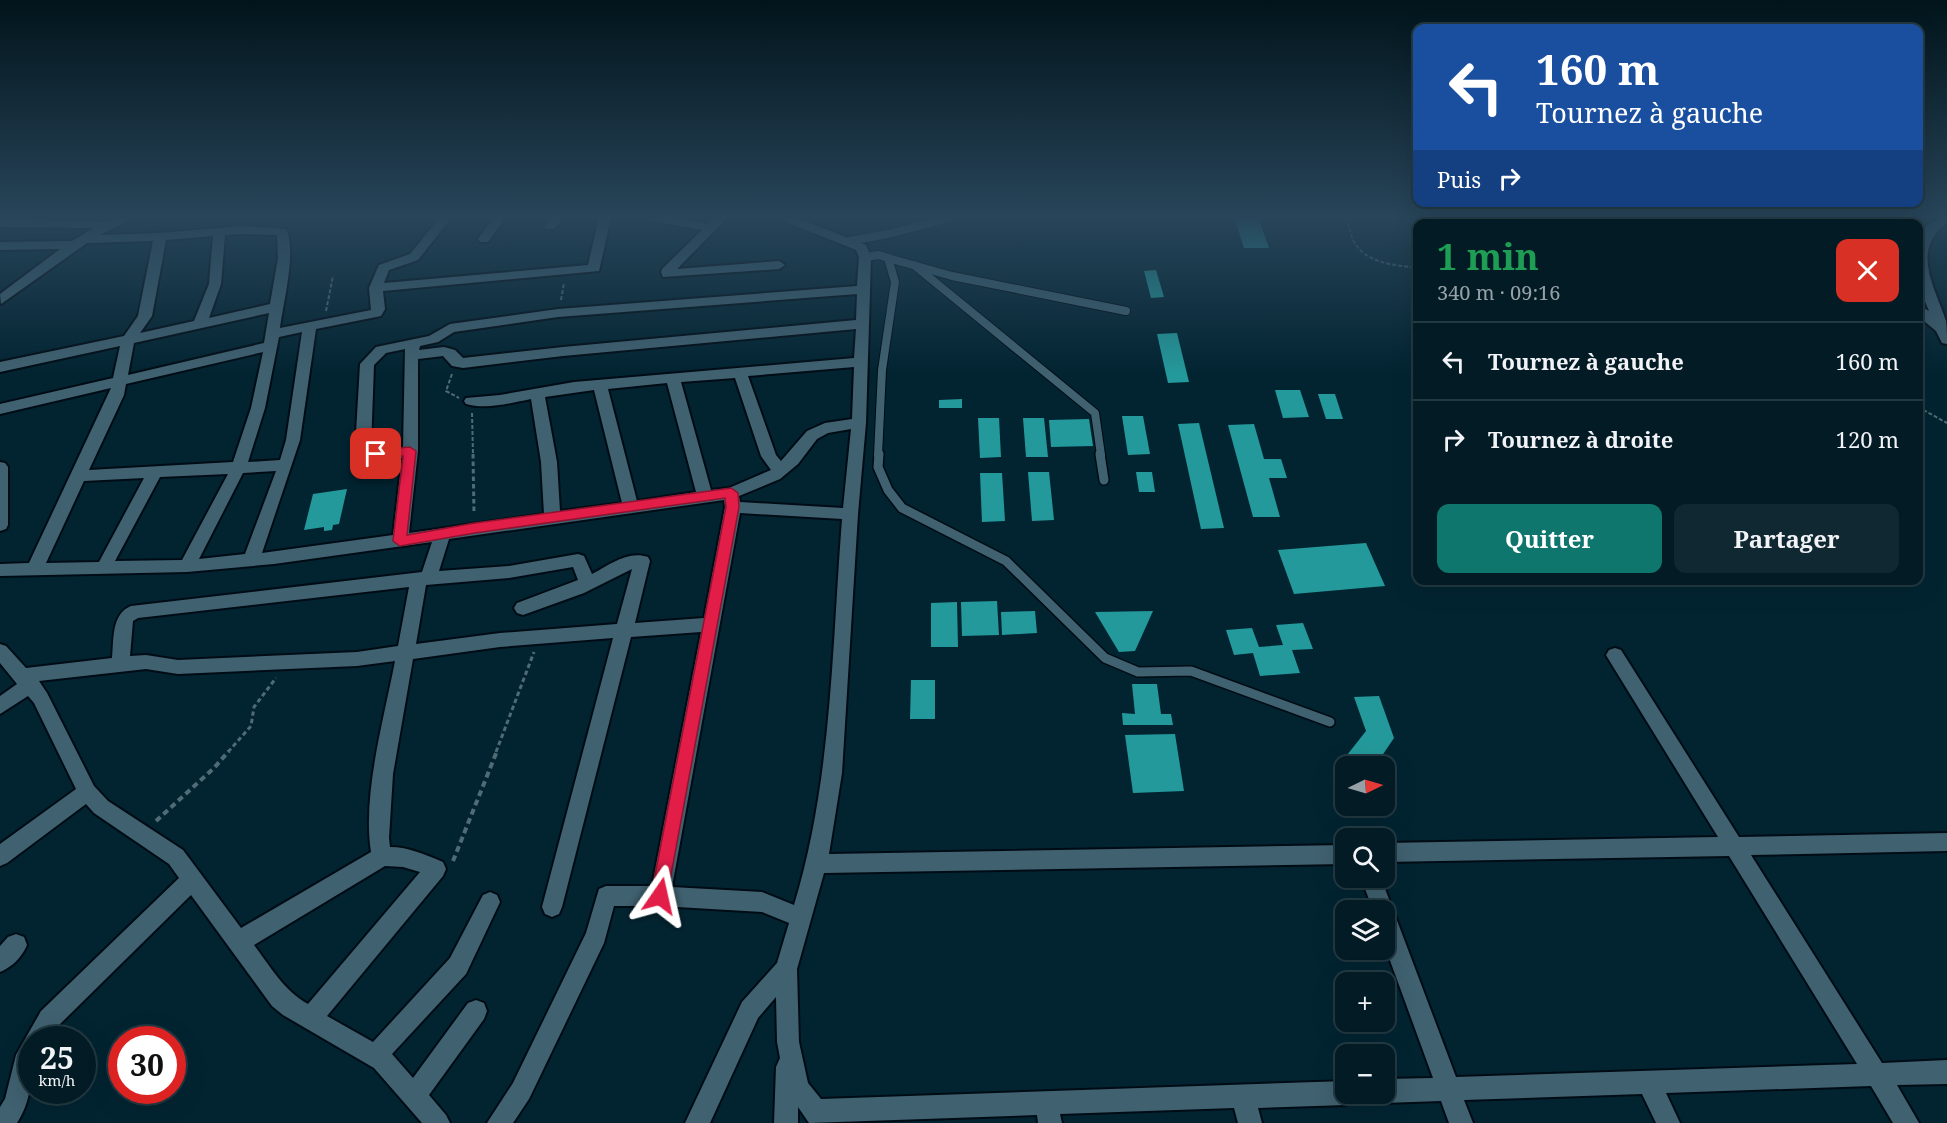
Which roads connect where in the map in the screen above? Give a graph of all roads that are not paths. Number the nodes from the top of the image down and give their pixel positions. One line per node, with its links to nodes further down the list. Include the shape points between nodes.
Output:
1 (41, 269): 16 (street)
2 (154, 269): 25 (street, via 145,316)
3 (216, 269): 20 (street, via 215,284)
4 (283, 269): 17 (street)
5 (383, 269): 14 (street)
6 (591, 269): 14 (street)
7 (669, 269): 8 (street, via 668,274)
8 (725, 269)
9 (864, 269): 15 (street)
10 (891, 269): 69 (lane, via 895,282 882,370 878,466 888,490 902,508 1006,561 1104,658 1138,672 1191,671)
11 (919, 269): 44 (lane, via 1095,412)
12 (929, 269): 18 (lane)
13 (1923, 275): 23 (street)
14 (376, 288): 22 (street, via 376,313)
15 (863, 290): 21 (street); 26 (street, via 558,313 450,328)
16 (0, 301)
17 (276, 307): 20 (street); 24 (street)
18 (1126, 311)
19 (1923, 314): 23 (street)
20 (200, 323): 25 (street)
21 (863, 324): 26 (street, via 550,351 457,363 444,351); 27 (street)
22 (317, 326): 24 (street); 38 (street)
23 (1945, 334)
24 (272, 340): 31 (street); 40 (street, via 248,442)
25 (128, 341): 28 (street); 31 (street)
26 (412, 350): 37 (street); 37 (street, via 394,346 381,350 367,364 363,450 368,454)
27 (860, 362): 29 (street); 36 (street)
28 (0, 367)
29 (740, 373): 30 (street); 41 (street, via 769,456)
30 (673, 379): 32 (street); 45 (street)
31 (120, 380): 35 (street); 43 (street, via 107,418)
32 (600, 385): 33 (street); 47 (street)
33 (537, 393): 34 (street); 49 (street, via 549,462)
34 (471, 401)
35 (0, 409)
36 (859, 423): 41 (street, via 825,428 812,435); 48 (street)
37 (410, 451): 52 (street)
38 (286, 465): 40 (street); 53 (street)
39 (0, 467): 50 (street)
40 (237, 469): 42 (street); 54 (street)
41 (780, 471): 46 (street)
42 (154, 473): 43 (street); 55 (street)
43 (78, 476): 57 (street)
44 (1104, 480)
45 (705, 496): 46 (street); 47 (street)
46 (732, 500): 48 (street); 61 (street)
47 (631, 506): 49 (street)
48 (850, 514): 77 (street, via 832,773)
49 (552, 518): 51 (street)
50 (0, 525)
51 (442, 534): 52 (street); 58 (street)
52 (400, 541): 53 (street)
53 (251, 560): 54 (street)
54 (187, 566): 55 (street)
55 (103, 569): 57 (street)
56 (0, 570): 57 (street)
57 (34, 570)
58 (424, 578): 59 (street, via 509,572 578,560); 64 (street); 66 (street, via 137,611 124,620)
59 (587, 582): 60 (street); 62 (street, via 632,561 642,561)
60 (523, 608)
61 (711, 624): 62 (street); 79 (street)
62 (624, 630): 64 (street, via 500,640); 81 (street)
63 (0, 651): 67 (street)
64 (405, 653): 66 (street, via 287,664 178,668 157,662); 76 (street, via 383,774 379,838)
65 (1615, 655): 72 (street)
66 (120, 664): 67 (street)
67 (26, 680): 68 (street); 70 (street, via 51,715)
68 (0, 706)
69 (1330, 722)
70 (87, 792): 75 (street); 78 (street, via 100,807 176,857)
71 (1947, 842): 72 (street)
72 (1734, 846): 73 (street); 94 (street)
73 (1395, 853)
74 (1335, 854): 77 (street)
75 (0, 856)
76 (382, 857): 83 (street); 89 (street, via 412,859 436,869)
77 (817, 864): 82 (street)
78 (192, 880): 83 (street); 90 (street)
79 (660, 896): 82 (street, via 762,902); 106 (street, via 606,896 597,936 521,1091)
80 (490, 903): 92 (street, via 458,966)
81 (552, 907)
82 (801, 918): 87 (street)
83 (238, 942): 89 (street, via 280,998)
84 (1395, 942): 96 (street)
85 (16, 945): 86 (street)
86 (0, 961)
87 (786, 969): 91 (street); 107 (street, via 750,1010)
88 (476, 1011): 100 (street)
89 (312, 1017): 92 (street)
90 (45, 1026)
91 (788, 1042): 103 (street, via 798,1088); 108 (street)
92 (375, 1056): 100 (street)
93 (1947, 1072): 94 (street)
94 (1877, 1074): 95 (street); 112 (street)
95 (1648, 1082): 96 (street); 111 (street)
96 (1449, 1089): 97 (street); 110 (street)
97 (1395, 1091)
98 (1335, 1093): 101 (street)
99 (18, 1095): 104 (street)
100 (414, 1096): 105 (street)
101 (1243, 1096): 102 (street); 109 (street)
102 (1048, 1113): 103 (street)
103 (819, 1117)
104 (3, 1123)
105 (438, 1123)
106 (499, 1123)
107 (697, 1123)
108 (786, 1123)
109 (1250, 1123)
110 (1461, 1123)
111 (1668, 1123)
112 (1907, 1123)

